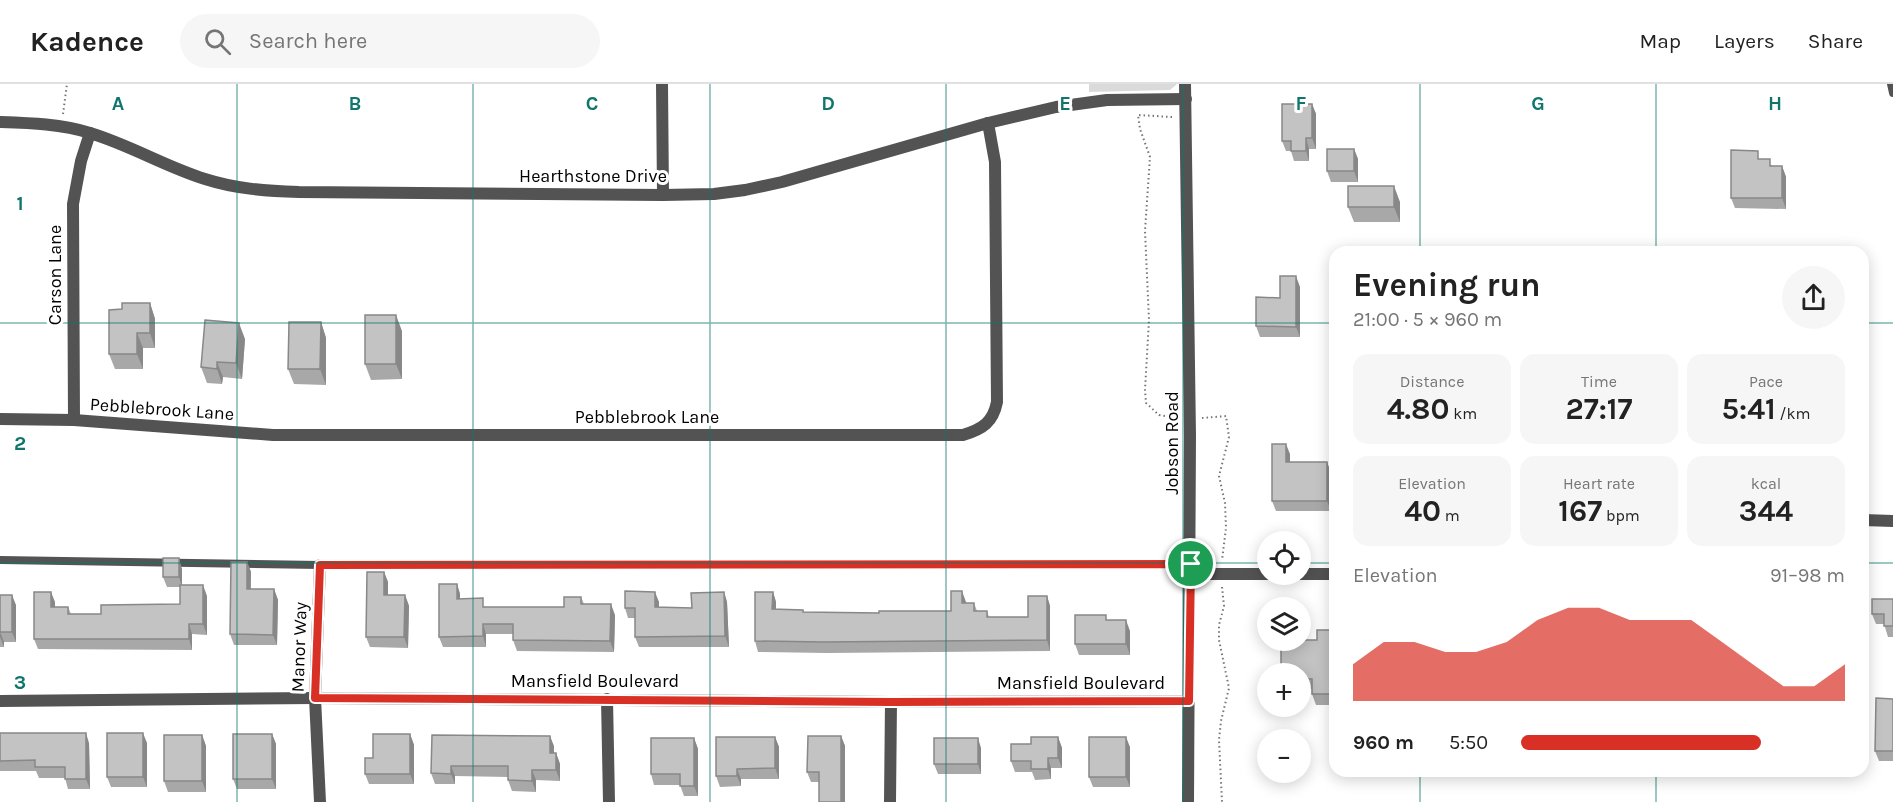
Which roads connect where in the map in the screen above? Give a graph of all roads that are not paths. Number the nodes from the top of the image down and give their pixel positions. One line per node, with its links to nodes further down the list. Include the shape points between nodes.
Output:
1 (662, 84): 9 (street)
2 (1185, 84): 5 (street, Jobson Road)
3 (1891, 84): 4 (lane)
4 (1893, 93)
5 (1186, 99): 7 (street, Hearthstone Drive, via 1080,102); 16 (street, Jobson Road)
6 (0, 122): 8 (street, Hearthstone Drive)
7 (988, 123): 9 (street, Hearthstone Drive, via 754,188); 11 (street, Pebblebrook Lane, via 996,162 997,402 995,414 978,430 963,435 273,435)
8 (90, 133): 9 (street, Hearthstone Drive, via 204,179 259,190); 11 (street, Carson Lane, via 73,204)
9 (663, 195)
10 (0, 419): 11 (street, Pebblebrook Lane)
11 (74, 420)
12 (1869, 520): 13 (street)
13 (1893, 521)
14 (0, 560): 15 (lane)
15 (320, 565): 16 (lane); 20 (street, Manor Way)
16 (1191, 569): 17 (street); 23 (street, Jobson Road)
17 (1257, 573)
18 (1311, 574): 19 (street)
19 (1329, 574)
20 (315, 698): 21 (street, Mansfield Boulevard); 22 (street, Mansfield Boulevard); 25 (street, Manor Way)
21 (607, 699): 24 (street, Mansfield Boulevard); 26 (street)
22 (0, 701)
23 (1189, 701): 24 (street, Mansfield Boulevard); 28 (street, Jobson Road)
24 (891, 702): 27 (street)
25 (320, 802)
26 (609, 802)
27 (890, 802)
28 (1188, 802)

